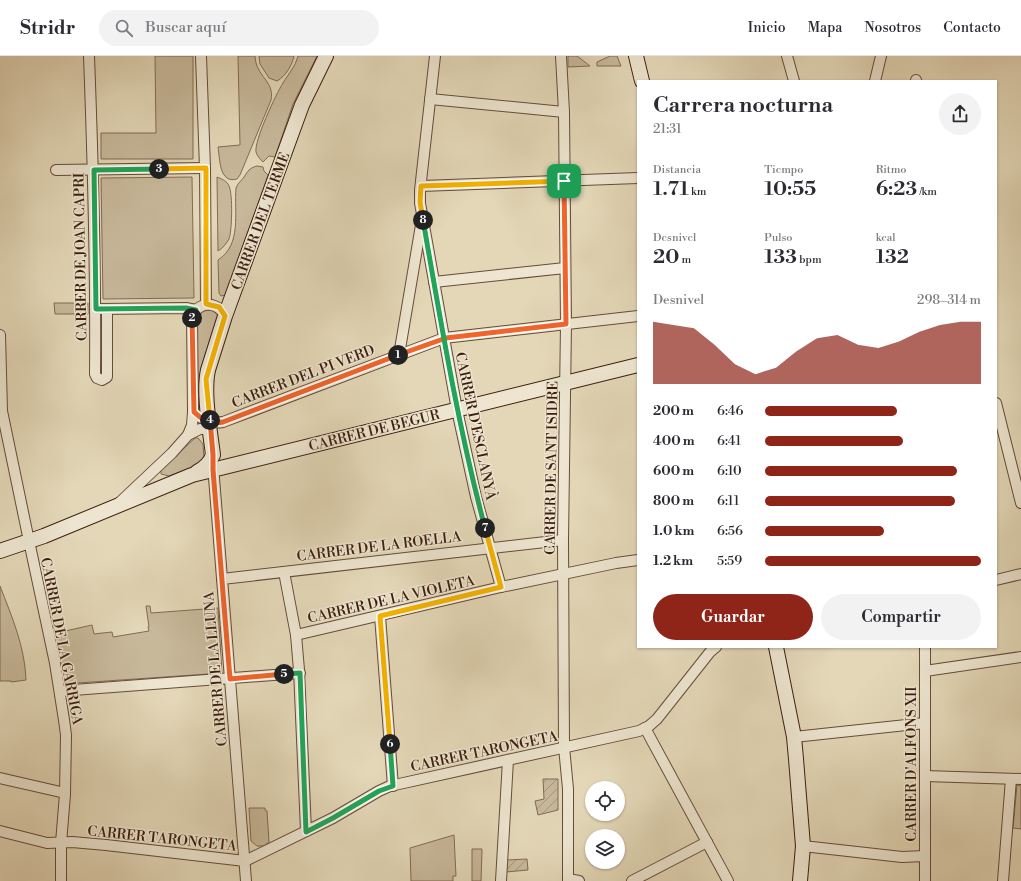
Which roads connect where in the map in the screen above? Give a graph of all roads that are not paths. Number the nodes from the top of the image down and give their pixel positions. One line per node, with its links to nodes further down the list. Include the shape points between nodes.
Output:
1 (88, 56): 16 (street, CARRER DE JOAN CAPRI)
2 (202, 56): 14 (street)
3 (326, 56): 27 (street, CARRER DEL TERME, via 302,105)
4 (435, 56): 12 (street, CARRER D'ESCLANYÀ)
5 (561, 56): 13 (street, CARRER DE SANT ISIDRE)
6 (636, 56): 9 (street)
7 (788, 56): 10 (street)
8 (881, 56): 11 (street)
9 (642, 80)
10 (794, 80)
11 (875, 80)
12 (430, 99): 13 (street); 19 (street, CARRER D'ESCLANYÀ)
13 (564, 112): 18 (street, CARRER DE SANT ISIDRE)
14 (206, 168): 16 (street); 23 (street)
15 (56, 170): 16 (street)
16 (94, 170): 24 (street, CARRER DE JOAN CAPRI)
17 (637, 178): 18 (street)
18 (564, 181): 19 (street); 21 (street, CARRER DE SANT ISIDRE)
19 (421, 186): 20 (street, CARRER D'ESCLANYÀ)
20 (422, 216): 22 (street, CARRER D'ESCLANYÀ); 32 (street)
21 (565, 268): 22 (street); 29 (street, CARRER DE SANT ISIDRE)
22 (434, 282): 31 (street, CARRER D'ESCLANYÀ)
23 (206, 304): 26 (street); 27 (street, via 219,307)
24 (96, 309): 25 (street); 25 (street, CARRER DE JOAN CAPRI, via 95,374 102,380 107,377 108,372)
25 (107, 309): 26 (street)
26 (196, 310): 38 (street, via 192,316)
27 (225, 316): 39 (street, CARRER DEL TERME, via 206,379)
28 (637, 316): 29 (street, CARRER DEL PI VERD)
29 (566, 324): 31 (street, CARRER DEL PI VERD); 34 (street, CARRER DE SANT ISIDRE)
30 (0, 335): 37 (street, CARRER DE LA GARRIGA)
31 (444, 338): 32 (street, CARRER DEL PI VERD); 36 (street, CARRER D'ESCLANYÀ)
32 (399, 355): 39 (street, CARRER DEL PI VERD)
33 (637, 365): 34 (street, CARRER DE BEGUR)
34 (566, 384): 36 (street, CARRER DE BEGUR); 49 (street, CARRER DE SANT ISIDRE)
35 (997, 407): 46 (street)
36 (458, 410): 43 (street, CARRER DE BEGUR); 50 (street, CARRER D'ESCLANYÀ, via 476,497)
37 (1, 411): 48 (street, CARRER DE LA GARRIGA)
38 (194, 412): 39 (street); 40 (street)
39 (210, 427): 40 (street, CARRER DE BEGUR); 41 (street, CARRER DEL TERME)
40 (188, 435): 42 (street, CARRER DE BEGUR)
41 (213, 455): 43 (street, CARRER DE LA LLUNA); 44 (street, via 205,468)
42 (156, 468): 45 (street, via 158,481); 47 (street, CARRER DE BEGUR)
43 (213, 470): 44 (street, CARRER DE BEGUR); 56 (street, CARRER DE LA LLUNA)
44 (192, 475): 45 (street, CARRER DE BEGUR)
45 (167, 484): 47 (street, CARRER DE BEGUR)
46 (1021, 503)
47 (114, 507): 48 (street, CARRER DE BEGUR)
48 (29, 541): 51 (street, CARRER DE BEGUR); 68 (street, CARRER DE LA GARRIGA)
49 (561, 542): 49 (street, via 559,567 555,573 504,583 495,552); 50 (street, CARRER DE LA ROELLA); 54 (street, CARRER DE SANT ISIDRE)
50 (490, 548): 53 (street, CARRER DE LA ROELLA); 58 (street, CARRER D'ESCLANYÀ)
51 (0, 551)
52 (637, 560): 54 (street, CARRER DE LA VIOLETA)
53 (284, 572): 56 (street, CARRER DE LA ROELLA); 60 (street)
54 (564, 574): 58 (street, CARRER DE LA VIOLETA); 72 (street, CARRER DE SANT ISIDRE)
55 (1021, 574): 57 (street)
56 (222, 579): 67 (street, CARRER DE LA LLUNA)
57 (997, 580)
58 (501, 587): 59 (street, CARRER DE LA VIOLETA)
59 (380, 616): 60 (street, CARRER DE LA VIOLETA); 77 (street)
60 (296, 635): 66 (street)
61 (715, 648): 70 (street, CARRER TARONGETA, via 658,719)
62 (776, 648): 71 (street)
63 (925, 648): 65 (street, CARRER D'ALFONS XII)
64 (1021, 657): 65 (street)
65 (925, 671): 69 (street, CARRER D'ALFONS XII)
66 (300, 673): 67 (street); 80 (street)
67 (230, 679): 68 (street); 85 (street, CARRER DE LA LLUNA)
68 (60, 692): 78 (street, CARRER DE LA GARRIGA, via 66,735)
69 (925, 723): 71 (street); 74 (street, CARRER D'ALFONS XII)
70 (645, 728): 72 (street, CARRER TARONGETA); 81 (street)
71 (794, 737): 83 (street)
72 (564, 748): 73 (street, CARRER TARONGETA); 86 (street, CARRER DE SANT ISIDRE, via 568,788)
73 (508, 760): 77 (street, CARRER TARONGETA); 89 (street)
74 (925, 776): 76 (street); 84 (street, CARRER D'ALFONS XII)
75 (0, 778): 78 (street)
76 (1016, 779): 95 (street)
77 (393, 786): 80 (street, CARRER TARONGETA, via 379,791)
78 (65, 792): 82 (street, CARRER DE LA GARRIGA)
79 (0, 831): 82 (street, CARRER TARONGETA, via 47,843)
80 (306, 832): 85 (street, CARRER TARONGETA)
81 (707, 842): 91 (street); 92 (street)
82 (61, 843): 85 (street, CARRER TARONGETA, via 106,845); 87 (street, CARRER DE LA GARRIGA)
83 (803, 846): 84 (street, via 902,857); 93 (street)
84 (925, 856): 94 (street, CARRER D'ALFONS XII)
85 (245, 861): 88 (street, CARRER DE LA LLUNA)
86 (568, 880): 90 (street)
87 (61, 881)
88 (246, 881)
89 (501, 881)
90 (579, 881)
91 (632, 881)
92 (728, 881)
93 (800, 881)
94 (924, 881)
95 (1003, 881)

